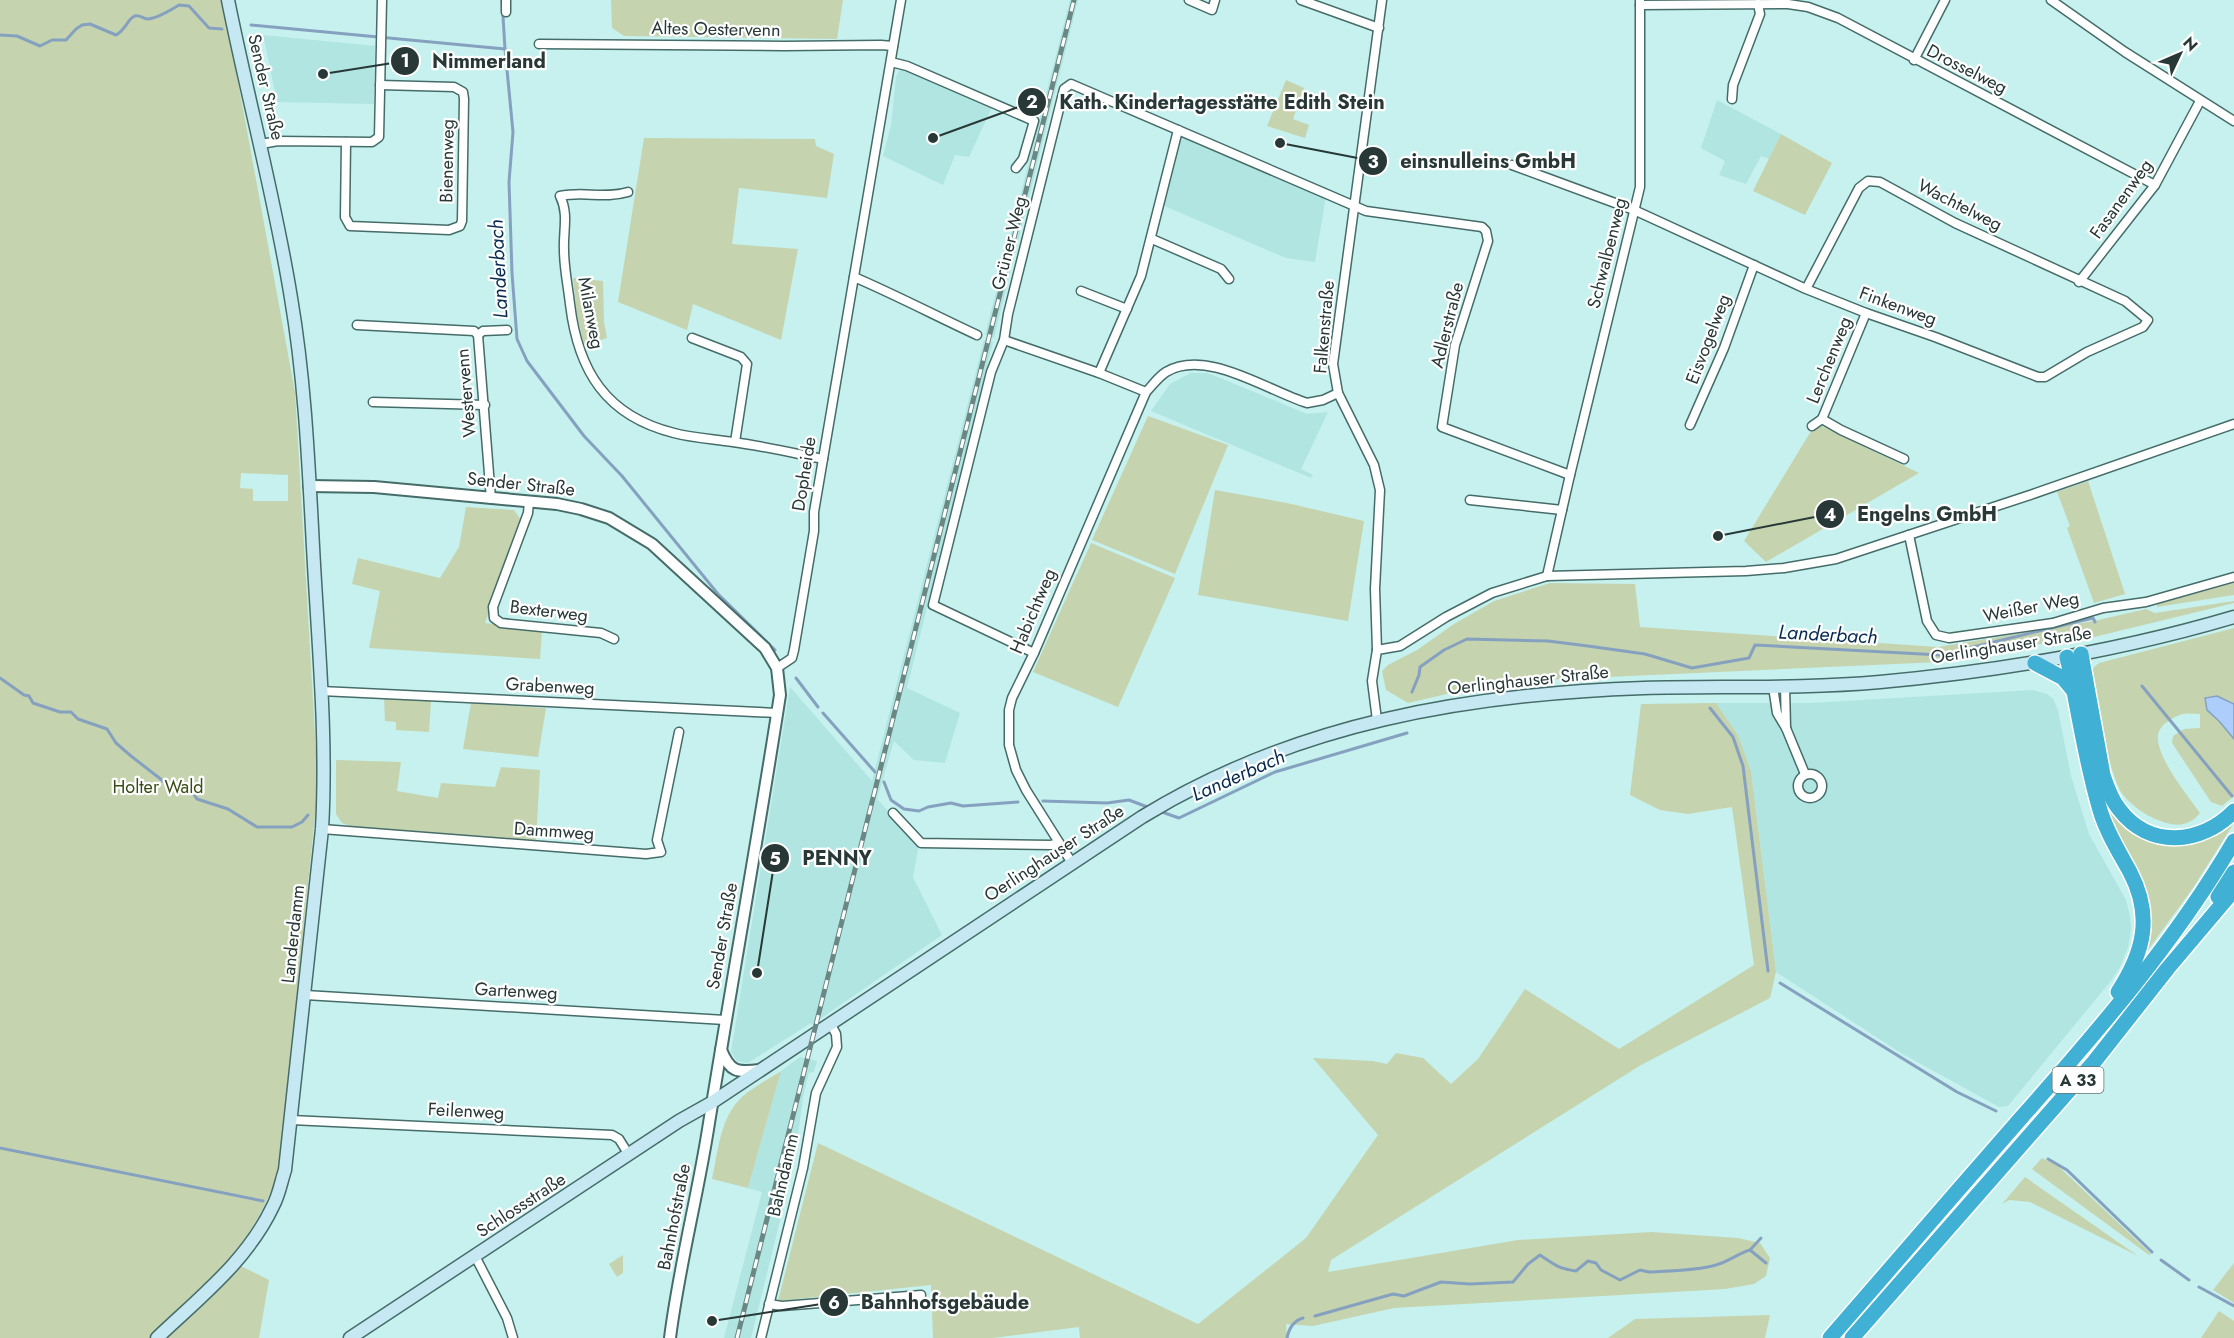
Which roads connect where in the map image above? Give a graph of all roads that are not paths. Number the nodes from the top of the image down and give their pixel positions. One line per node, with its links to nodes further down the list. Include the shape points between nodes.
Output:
1 (228, 0): 25 (main road, Sender Straße)
2 (382, 0): 19 (street)
3 (506, 0): 13 (street)
4 (901, 0): 16 (street, Dopheide)
5 (1189, 0): 6 (street, via 1212,10)
6 (1215, 0)
7 (1302, 0): 14 (street)
8 (1382, 0): 14 (street, Falkenstraße)
9 (1945, 0): 17 (street)
10 (2051, 0): 21 (street)
11 (1640, 2): 12 (street, Drosselweg); 31 (street, Schwalbenweg, via 1641,177)
12 (1758, 4): 17 (street, Drosselweg, via 1808,7 1838,18); 20 (street, via 1760,14 1733,85)
13 (506, 12)
14 (1378, 28): 30 (street, Falkenstraße)
15 (539, 44): 16 (street, Altes Oestervenn)
16 (893, 46): 18 (street, Dopheide)
17 (1914, 60): 28 (street, Drosselweg)
18 (891, 62): 27 (street, via 1034,121 1023,159); 34 (street, Dopheide)
19 (380, 86): 24 (street, via 379,137 372,142); 24 (street, Bienenweg, via 454,87 463,92 460,226 449,230 350,226 345,217)
20 (1732, 99)
21 (2200, 101): 22 (street); 28 (street, Fasanenweg)
22 (2234, 121)
23 (1178, 130): 30 (street, Grüner Weg); 32 (street); 47 (street, Grüner Weg, via 1067,85)
24 (346, 142): 25 (street)
25 (261, 144): 61 (main road, Sender Straße, via 291,298 302,380)
26 (1512, 165): 31 (street, Finkenweg)
27 (1016, 168)
28 (2155, 185): 36 (street, Fasanenweg)
29 (628, 192): 57 (street, Milanweg, via 560,196 566,212 564,250 571,317 580,354 606,396 633,419 674,433)
30 (1355, 208): 50 (street, Falkenstraße, via 1333,364); 60 (street, Adlerstraße, via 1473,225 1486,231 1488,241 1455,345 1442,427)
31 (1634, 210): 33 (street, Finkenweg); 60 (street, Schwalbenweg)
32 (1152, 239): 35 (street, via 1221,269); 39 (street)
33 (1754, 265): 37 (street, Finkenweg); 55 (street, Eisvogelweg)
34 (854, 277): 45 (street); 58 (street, Dopheide)
35 (1229, 279)
36 (2079, 282): 37 (street, Wachtelweg, via 1880,182 1868,180 1859,188); 41 (street, Wachtelweg, via 2125,302)
37 (1806, 289): 40 (street, Finkenweg)
38 (1081, 291): 39 (street)
39 (1127, 309): 48 (street)
40 (1866, 314): 41 (street, Finkenweg, via 2038,377 2045,377 2086,352 2143,327); 53 (street, Lerchenweg)
41 (2148, 320)
42 (357, 325): 44 (street, Westervenn, via 470,329)
43 (507, 330): 44 (street, via 483,331)
44 (478, 335): 52 (street, Westervenn)
45 (977, 335)
46 (692, 338): 57 (street, via 741,357 747,364)
47 (1004, 340): 48 (street); 72 (street, Grüner Weg, via 991,372 933,605)
48 (1099, 373): 49 (street)
49 (1146, 392): 50 (street, Habichtweg, via 1164,373 1187,364 1213,365 1307,403); 72 (street, Habichtweg)
50 (1338, 393): 71 (street, Falkenstraße, via 1374,465 1380,490 1375,589)
51 (374, 402): 52 (street)
52 (485, 405): 62 (street, Westervenn)
53 (1822, 419): 56 (street, Lerchenweg); 59 (street, Lerchenweg)
54 (2234, 424): 66 (street)
55 (1690, 425)
56 (1812, 426)
57 (735, 442): 58 (street, Milanweg)
58 (823, 459): 75 (street, Dopheide, via 794,650 792,657)
59 (1904, 459)
60 (1570, 475): 65 (street, Schwalbenweg)
61 (309, 486): 62 (street, Sender Straße, via 374,487); 77 (main road, Landerdamm)
62 (491, 499): 64 (street, Sender Straße)
63 (1470, 500): 65 (street)
64 (529, 502): 70 (street, Bexterweg, via 493,607 494,618 501,623 601,633); 75 (street, Sender Straße, via 581,509 609,518 643,537 757,640)
65 (1562, 510): 67 (street, Schwalbenweg)
66 (1909, 535): 67 (street, via 1836,559 1784,568); 68 (street, Weißer Weg, via 1927,621 1936,634 1948,638 2053,622 2103,608 2146,602)
67 (1547, 576): 71 (street, via 1492,593 1400,646)
68 (2234, 577)
69 (2234, 617): 73 (main road, Oerlinghauser Straße)
70 (614, 639)
71 (1377, 650): 80 (street, Falkenstraße, via 1372,681)
72 (1034, 653): 87 (street, Habichtweg, via 1012,698 1009,745 1026,790)
73 (2074, 655): 74 (main road, Oerlinghauser Straße); 78 (highway); 83 (highway, via 2109,793 2131,822 2162,838 2181,838 2214,826)
74 (2035, 663): 76 (main road, Oerlinghauser Straße, via 1880,682); 78 (highway, via 2063,678)
75 (777, 668): 79 (street, Sender Straße)
76 (1779, 687): 80 (main road, Oerlinghauser Straße, via 1536,694 1473,701); 82 (street, via 1786,728)
77 (321, 691): 79 (street, Grabenweg); 85 (main road, Landerdamm, via 325,790)
78 (2074, 692): 96 (highway, via 2100,811 2131,874 2144,921 2142,945 2133,969)
79 (777, 713): 93 (street, Sender Straße)
80 (1377, 720): 88 (main road, Oerlinghauser Straße, via 1280,750 1232,770 1165,802)
81 (679, 732): 85 (street, Dammweg, via 657,840 661,852 646,854)
82 (1805, 774)
83 (2234, 811)
84 (893, 813): 87 (street, via 921,843)
85 (322, 829): 92 (main road, Landerdamm)
86 (2234, 841): 96 (highway, A 33, via 2144,973)
87 (1059, 843): 88 (street, Habichtweg)
88 (1072, 863): 94 (main road, Oerlinghauser Straße)
89 (2234, 872): 91 (highway, A 33)
90 (2234, 890): 91 (highway)
91 (2168, 968): 110 (highway, A 33, via 2094,1062)
92 (305, 995): 93 (street, Gartenweg); 99 (main road, Landerdamm)
93 (725, 1020): 95 (street, Sender Straße)
94 (830, 1023): 97 (main road, Oerlinghauser Straße); 103 (street, Bahndamm, via 837,1047 816,1093 803,1167)
95 (720, 1049): 97 (street, via 736,1071); 98 (street, Sender Straße)
96 (2076, 1056): 109 (highway, A 33)
97 (760, 1070): 98 (main road, Oerlinghauser Straße)
98 (711, 1103): 100 (main road, Schlossstraße); 107 (street, Bahnhofstraße)
99 (291, 1120): 100 (street, Feilenweg, via 612,1135); 104 (main road, Landerdamm, via 285,1170 259,1232 213,1288)
100 (629, 1155): 101 (main road, Schlossstraße)
101 (476, 1256): 105 (main road, Schlossstraße); 106 (street)
102 (921, 1295): 103 (street)
103 (769, 1304): 108 (street, Bahndamm)
104 (157, 1338)
105 (350, 1338)
106 (513, 1338)
107 (670, 1338)
108 (761, 1338)
109 (1830, 1338)
110 (1852, 1338)

